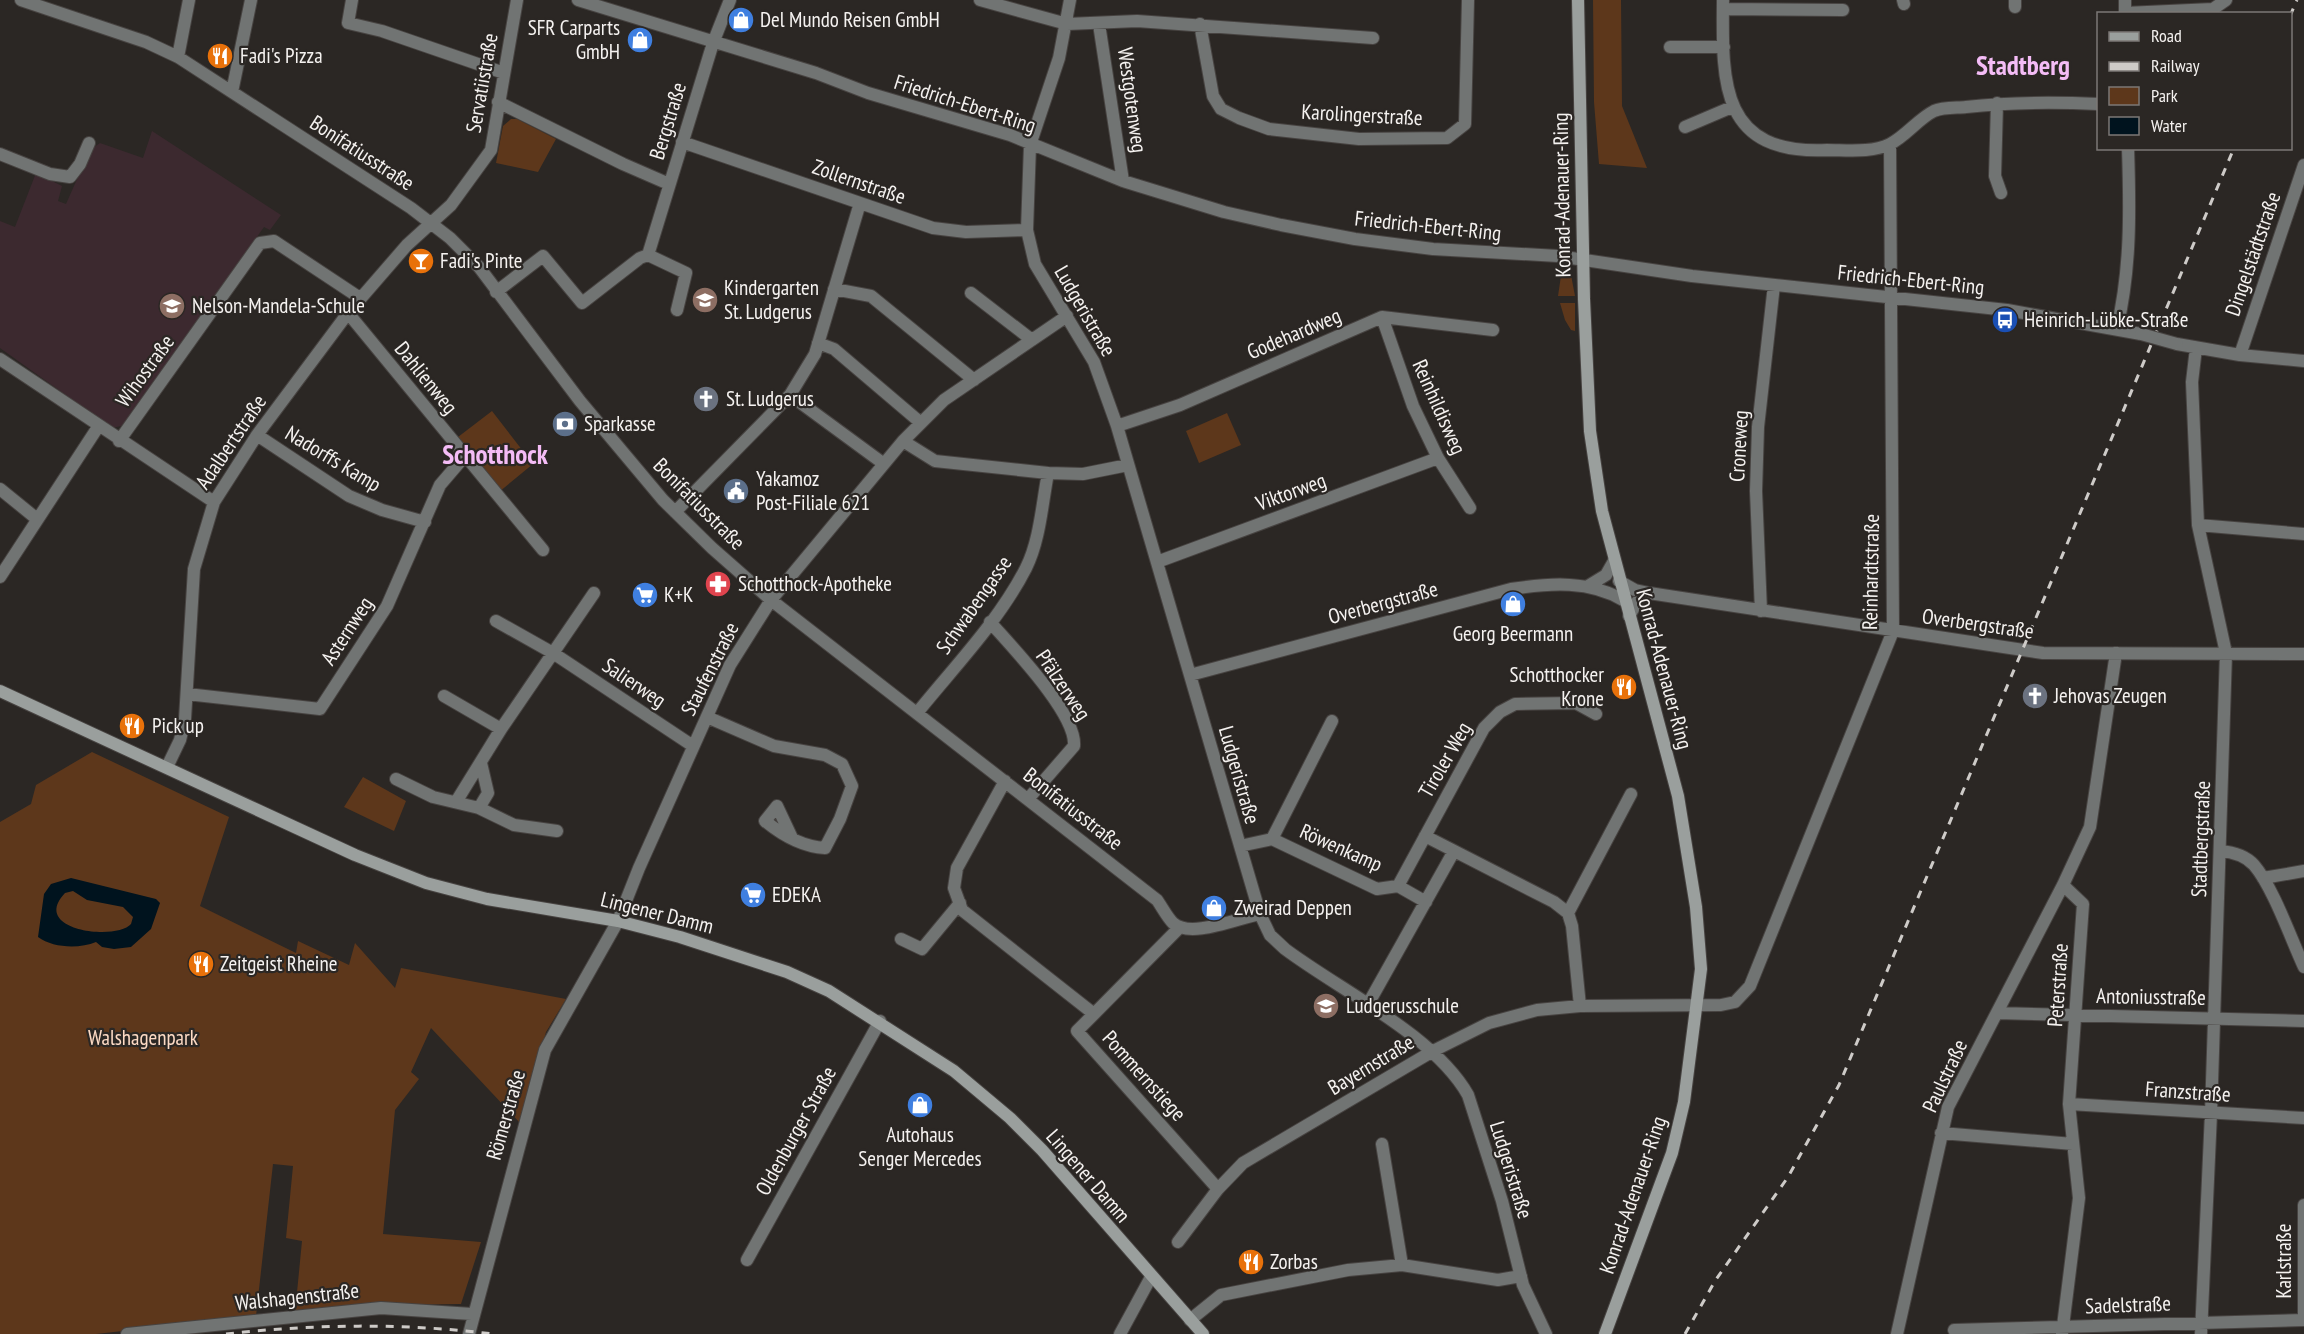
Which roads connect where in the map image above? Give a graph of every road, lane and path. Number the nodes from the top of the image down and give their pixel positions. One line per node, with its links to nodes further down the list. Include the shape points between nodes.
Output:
1 (21, 0): 23 (street, Bonifatiusstraße, via 146,42)
2 (189, 0): 23 (street)
3 (251, 0): 25 (street)
4 (352, 0): 24 (street, via 348,23)
5 (517, 0): 24 (street, Servatiistraße)
6 (578, 0): 20 (street, Friedrich-Ebert-Ring)
7 (730, 0): 20 (street, Bergstraße)
8 (980, 0): 16 (street)
9 (1070, 0): 16 (street, Ludgeristraße)
10 (1468, 0): 18 (street, Karolingerstraße, via 1465,124 1447,138 1359,139 1269,129 1239,118 1221,109 1213,96)
11 (1578, 0): 45 (main road, Konrad-Adenauer-Ring)
12 (2226, 0): 15 (street, via 2213,9)
13 (1723, 5): 14 (street); 22 (street)
14 (1843, 10)
15 (2147, 12)
16 (1067, 24): 17 (street); 34 (street, Ludgeristraße, via 1049,95)
17 (1099, 24): 18 (street, via 1127,20); 38 (street, Westgotenweg)
18 (1200, 24): 19 (street)
19 (1373, 38)
20 (713, 43): 31 (street, Bergstraße); 34 (street, Friedrich-Ebert-Ring, via 1010,135)
21 (1670, 47): 22 (street)
22 (1724, 47): 29 (street, via 1725,84)
23 (178, 57): 25 (street, Bonifatiusstraße)
24 (504, 73): 26 (street, Servatiistraße)
25 (232, 92): 42 (street, Bonifatiusstraße)
26 (498, 102): 39 (street); 42 (street, Servatiistraße, via 491,150 465,189)
27 (1997, 103): 28 (street); 33 (street, via 1935,111); 40 (street, via 1995,176)
28 (2097, 104)
29 (1732, 107): 30 (street); 33 (street, via 1745,126 1764,141 1805,151)
30 (1685, 127)
31 (682, 142): 39 (street, Bergstraße); 41 (street, Zollernstraße)
32 (89, 143): 36 (street, via 70,177 50,174)
33 (1890, 144): 50 (street, Reinhardtstraße)
34 (1030, 145): 38 (street, Friedrich-Ebert-Ring); 43 (street, Ludgeristraße)
35 (2128, 150): 56 (street, via 2125,295)
36 (0, 154)
37 (2304, 165): 61 (street, Dingelstädtstraße)
38 (1124, 181): 45 (street, Friedrich-Ebert-Ring, via 1241,216 1355,239)
39 (669, 184): 44 (street, Bergstraße)
40 (2001, 193)
41 (860, 203): 43 (street, Zollernstraße, via 933,228 966,232); 47 (street)
42 (431, 223): 48 (street, Bonifatiusstraße, via 467,254); 51 (street, Adalbertstraße)
43 (1027, 230): 54 (street, Ludgeristraße, via 1035,264)
44 (648, 255): 48 (street, via 582,303 543,256); 52 (street, via 686,273)
45 (1583, 261): 46 (street, Friedrich-Ebert-Ring); 86 (main road, Konrad-Adenauer-Ring, via 1590,431)
46 (1774, 285): 50 (street, Friedrich-Ebert-Ring); 95 (street, Croneweg, via 1758,427 1756,491)
47 (834, 289): 59 (street); 64 (street, via 871,296)
48 (496, 292): 80 (street, Bonifatiusstraße, via 620,451)
49 (971, 293): 58 (street)
50 (1890, 297): 56 (street, Friedrich-Ebert-Ring); 99 (street, Reinhardtstraße)
51 (360, 298): 53 (street, Adalbertstraße); 70 (street, Wihostraße, via 274,241 260,243)
52 (677, 310)
53 (348, 313): 69 (street, Adalbertstraße); 72 (street, Dahlienweg)
54 (1067, 316): 58 (street, Staufenstraße); 67 (street, Ludgeristraße, via 1094,362)
55 (1382, 317): 57 (street); 67 (street, Godehardweg, via 1180,405); 73 (street, Reinhildisweg, via 1413,406)
56 (2117, 328): 60 (street, Friedrich-Ebert-Ring, bridge)
57 (1492, 330)
58 (1032, 340): 64 (street, Staufenstraße)
59 (818, 343): 65 (street); 66 (street, via 834,349)
60 (2196, 348): 61 (street, Friedrich-Ebert-Ring); 83 (street, Stadtbergstraße, via 2192,382)
61 (2240, 356): 63 (street, Friedrich-Ebert-Ring)
62 (0, 359): 68 (street)
63 (2304, 361)
64 (974, 380): 66 (street, Staufenstraße, via 944,400)
65 (790, 395): 74 (street); 80 (street)
66 (921, 423): 71 (street, Staufenstraße)
67 (1117, 426): 75 (street, Ludgeristraße)
68 (98, 427): 70 (street); 81 (street, Wihostraße)
69 (257, 435): 78 (street, Adalbertstraße); 82 (street, Nadorffs Kamp, via 349,496)
70 (119, 441): 78 (street)
71 (903, 441): 74 (street, Staufenstraße); 76 (street, via 935,461)
72 (464, 457): 82 (street, Asternweg, via 440,485); 85 (street, Dahlienweg)
73 (1438, 458): 79 (street, Reinhildisweg); 87 (street, Viktorweg)
74 (884, 464): 93 (street, Staufenstraße)
75 (1128, 465): 76 (street, via 1083,474); 87 (street, Ludgeristraße)
76 (1048, 473): 98 (street, Schwabengasse, via 1037,536 1026,567)
77 (0, 489): 81 (street)
78 (213, 502): 106 (street, Adalbertstraße, via 194,569)
79 (1470, 508)
80 (675, 512): 93 (street, Bonifatiusstraße)
81 (37, 519): 88 (street, Wihostraße)
82 (425, 522): 106 (street, Asternweg, via 387,606 320,709)
83 (2198, 525): 84 (street); 102 (street, Stadtbergstraße)
84 (2304, 534)
85 (543, 550)
86 (1614, 561): 89 (main road, Konrad-Adenauer-Ring); 90 (street, via 1606,575)
87 (1157, 562): 104 (street, Ludgeristraße)
88 (0, 577)
89 (1619, 581): 92 (street, Overbergstraße); 94 (main road, Konrad-Adenauer-Ring)
90 (1588, 586): 94 (street, Overbergstraße); 104 (street, Overbergstraße, via 1511,589)
91 (594, 593): 100 (street)
92 (1649, 593): 95 (street, Overbergstraße); 96 (street, via 1637,602)
93 (771, 600): 108 (street, Bonifatiusstraße); 110 (street, Staufenstraße, via 730,665)
94 (1624, 601): 96 (main road, Konrad-Adenauer-Ring)
95 (1761, 611): 99 (street, Overbergstraße)
96 (1629, 616): 143 (main road, Konrad-Adenauer-Ring, via 1678,796 1688,850 1701,969)
97 (496, 621): 100 (street, Salierweg)
98 (990, 622): 108 (street, Schwabengasse); 119 (street, Pfälzerweg, via 1041,681 1075,735 1074,746)
99 (1893, 631): 101 (street, Overbergstraße, via 2043,653); 143 (street, Reinhardtstraße, via 1750,986 1735,1002)
100 (553, 653): 112 (street); 113 (street, Salierweg)
101 (2115, 653): 102 (street, Overbergstraße); 131 (street, via 2090,827)
102 (2226, 653): 103 (street, Overbergstraße); 128 (street, Stadtbergstraße)
103 (2304, 654)
104 (1190, 675): 126 (street, Ludgeristraße)
105 (0, 691): 115 (main road, Lingener Damm)
106 (188, 694): 115 (street, Adalbertstraße, via 180,740)
107 (444, 696): 112 (street)
108 (917, 713): 117 (street, Bonifatiusstraße)
109 (1596, 714): 123 (street, Tiroler Weg, via 1576,704 1515,704 1500,712 1484,728)
110 (707, 717): 113 (street, Staufenstraße); 124 (street, via 774,746 825,755 842,764 852,786 825,848 810,847)
111 (1332, 721): 125 (street, Röwenkamp)
112 (501, 729): 114 (street)
113 (693, 746): 137 (street, Staufenstraße)
114 (481, 763): 120 (street); 121 (street, via 488,792)
115 (167, 766): 137 (main road, Lingener Damm, via 356,855 426,883 488,900)
116 (396, 779): 120 (street, via 433,797)
117 (1005, 781): 119 (street, Bonifatiusstraße); 134 (street, via 957,868 954,888)
118 (1631, 794): 135 (street)
119 (1028, 799): 138 (street, Bonifatiusstraße, via 1157,900 1171,922)
120 (456, 802): 121 (street)
121 (479, 808): 122 (street, via 514,825)
122 (557, 831)
123 (1425, 836): 127 (street); 132 (street, Tiroler Weg)
124 (792, 838)
125 (1272, 839): 126 (street, Röwenkamp); 132 (street, Röwenkamp, via 1377,889)
126 (1240, 846): 136 (street, Ludgeristraße)
127 (1454, 851): 133 (street); 135 (street)
128 (2220, 851): 130 (street, via 2245,857); 147 (street, Stadtbergstraße)
129 (2304, 871): 130 (street)
130 (2263, 878): 140 (street)
131 (2063, 885): 144 (street, Paulstraße); 146 (street, Peterstraße, via 2083,904)
132 (1398, 886): 133 (street, Röwenkamp)
133 (1426, 902): 141 (street)
134 (960, 903): 139 (street, via 922,949); 145 (street, Pommernstiege, via 962,910 979,925)
135 (1568, 913): 142 (street)
136 (1260, 915): 138 (street, via 1193,930); 141 (street, Ludgeristraße, via 1270,935 1285,949)
137 (618, 921): 148 (main road, Lingener Damm, via 732,952 788,972); 164 (street, Römerstraße, via 545,1050)
138 (1179, 927): 145 (street)
139 (901, 939)
140 (2304, 967)
141 (1367, 1006): 150 (street, Ludgeristraße)
142 (1580, 1006): 143 (street, Bayernstraße); 150 (street, Bayernstraße, via 1537,1010 1489,1023)
143 (1698, 1006): 175 (main road, Konrad-Adenauer-Ring, via 1672,1153)
144 (1997, 1013): 146 (street, Antoniusstraße); 154 (street, Paulstraße, via 1948,1107)
145 (1094, 1014): 157 (street, Pommernstiege, via 1077,1031)
146 (2076, 1015): 147 (street, Antoniusstraße); 151 (street, Peterstraße)
147 (2215, 1018): 149 (street, Antoniusstraße); 152 (street, Stadtbergstraße)
148 (880, 1021): 160 (street, Oldenburger Straße); 163 (main road, Lingener Damm, via 954,1071 1010,1118)
149 (2304, 1022)
150 (1433, 1051): 157 (street, Bayernstraße, via 1243,1163); 162 (street, Ludgeristraße, via 1468,1095)
151 (2069, 1104): 152 (street, Franzstraße); 156 (street, Peterstraße)
152 (2211, 1113): 153 (street, Franzstraße); 167 (street, Stadtbergstraße)
153 (2304, 1118)
154 (1941, 1133): 156 (street); 176 (street, Paulstraße)
155 (1382, 1144): 161 (street)
156 (2073, 1144): 169 (street, Peterstraße, via 2079,1198)
157 (1218, 1189): 159 (street, Bayernstraße)
158 (2304, 1205): 165 (street, Karlstraße)
159 (1178, 1242)
160 (747, 1260)
161 (1402, 1264): 162 (street, via 1498,1280); 166 (street, via 1348,1270 1221,1295)
162 (1521, 1276): 174 (street, Ludgeristraße)
163 (1151, 1277): 166 (main road, Lingener Damm); 172 (street)
164 (472, 1314): 170 (street, Walshagenstraße, via 381,1308); 171 (street, Römerstraße)
165 (2304, 1318): 167 (street, Sadelstraße)
166 (1190, 1320): 173 (main road, Lingener Damm)
167 (2201, 1328): 169 (street, Sadelstraße)
168 (1954, 1330): 169 (street, Sadelstraße)
169 (2063, 1330)
170 (127, 1334)
171 (469, 1334)
172 (1120, 1334)
173 (1203, 1334)
174 (1546, 1334)
175 (1605, 1334)
176 (1897, 1334)

